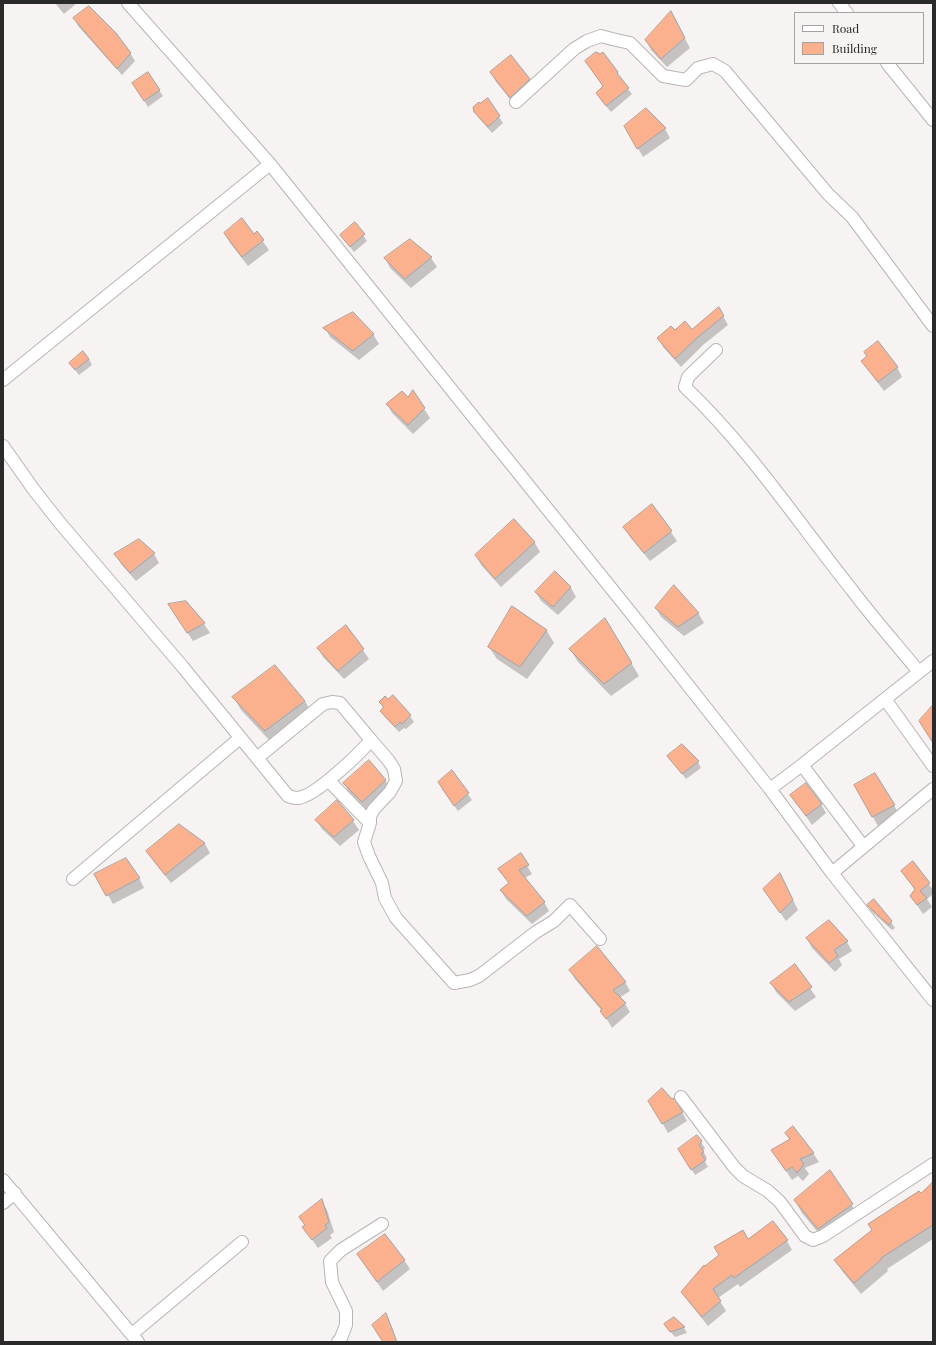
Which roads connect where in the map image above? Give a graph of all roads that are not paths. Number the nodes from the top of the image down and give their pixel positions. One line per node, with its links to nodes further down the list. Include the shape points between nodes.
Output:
1 (128, 3): 7 (street)
2 (839, 3): 3 (street)
3 (846, 12)
4 (888, 64): 6 (street)
5 (516, 102): 8 (street, via 574,49 601,36 630,42 663,76 686,80 698,68 713,64 725,71 828,194 852,217)
6 (933, 120)
7 (270, 164): 10 (street); 21 (street)
8 (933, 326)
9 (716, 350): 13 (street, via 688,377 684,387 738,442)
10 (3, 380)
11 (3, 446): 15 (street, via 60,523)
12 (933, 661): 13 (street)
13 (919, 672): 14 (street)
14 (885, 699): 18 (street); 19 (street)
15 (240, 738): 17 (street); 26 (street)
16 (371, 740): 17 (street, via 340,703 332,702 323,704); 20 (street); 23 (street, via 392,765 396,781 390,792 374,809)
17 (256, 758): 20 (street, via 288,796 298,798)
18 (802, 765): 21 (street); 24 (street)
19 (933, 766)
20 (329, 781): 23 (street)
21 (770, 789): 25 (street)
22 (933, 789): 24 (street)
23 (370, 823): 27 (street, via 364,842 396,918 454,983 479,976 554,921 570,905)
24 (863, 846): 25 (street)
25 (832, 873): 28 (street)
26 (73, 879)
27 (600, 939)
28 (933, 1000)
29 (680, 1097): 30 (street, via 734,1167 780,1202 805,1236 813,1240)
30 (933, 1164)
31 (3, 1180): 32 (street)
32 (15, 1194): 33 (street); 36 (street)
33 (3, 1203)
34 (382, 1224): 37 (street, via 341,1250 330,1261 332,1282 346,1311 346,1325)
35 (242, 1242): 36 (street)
36 (135, 1338)
37 (338, 1342)

